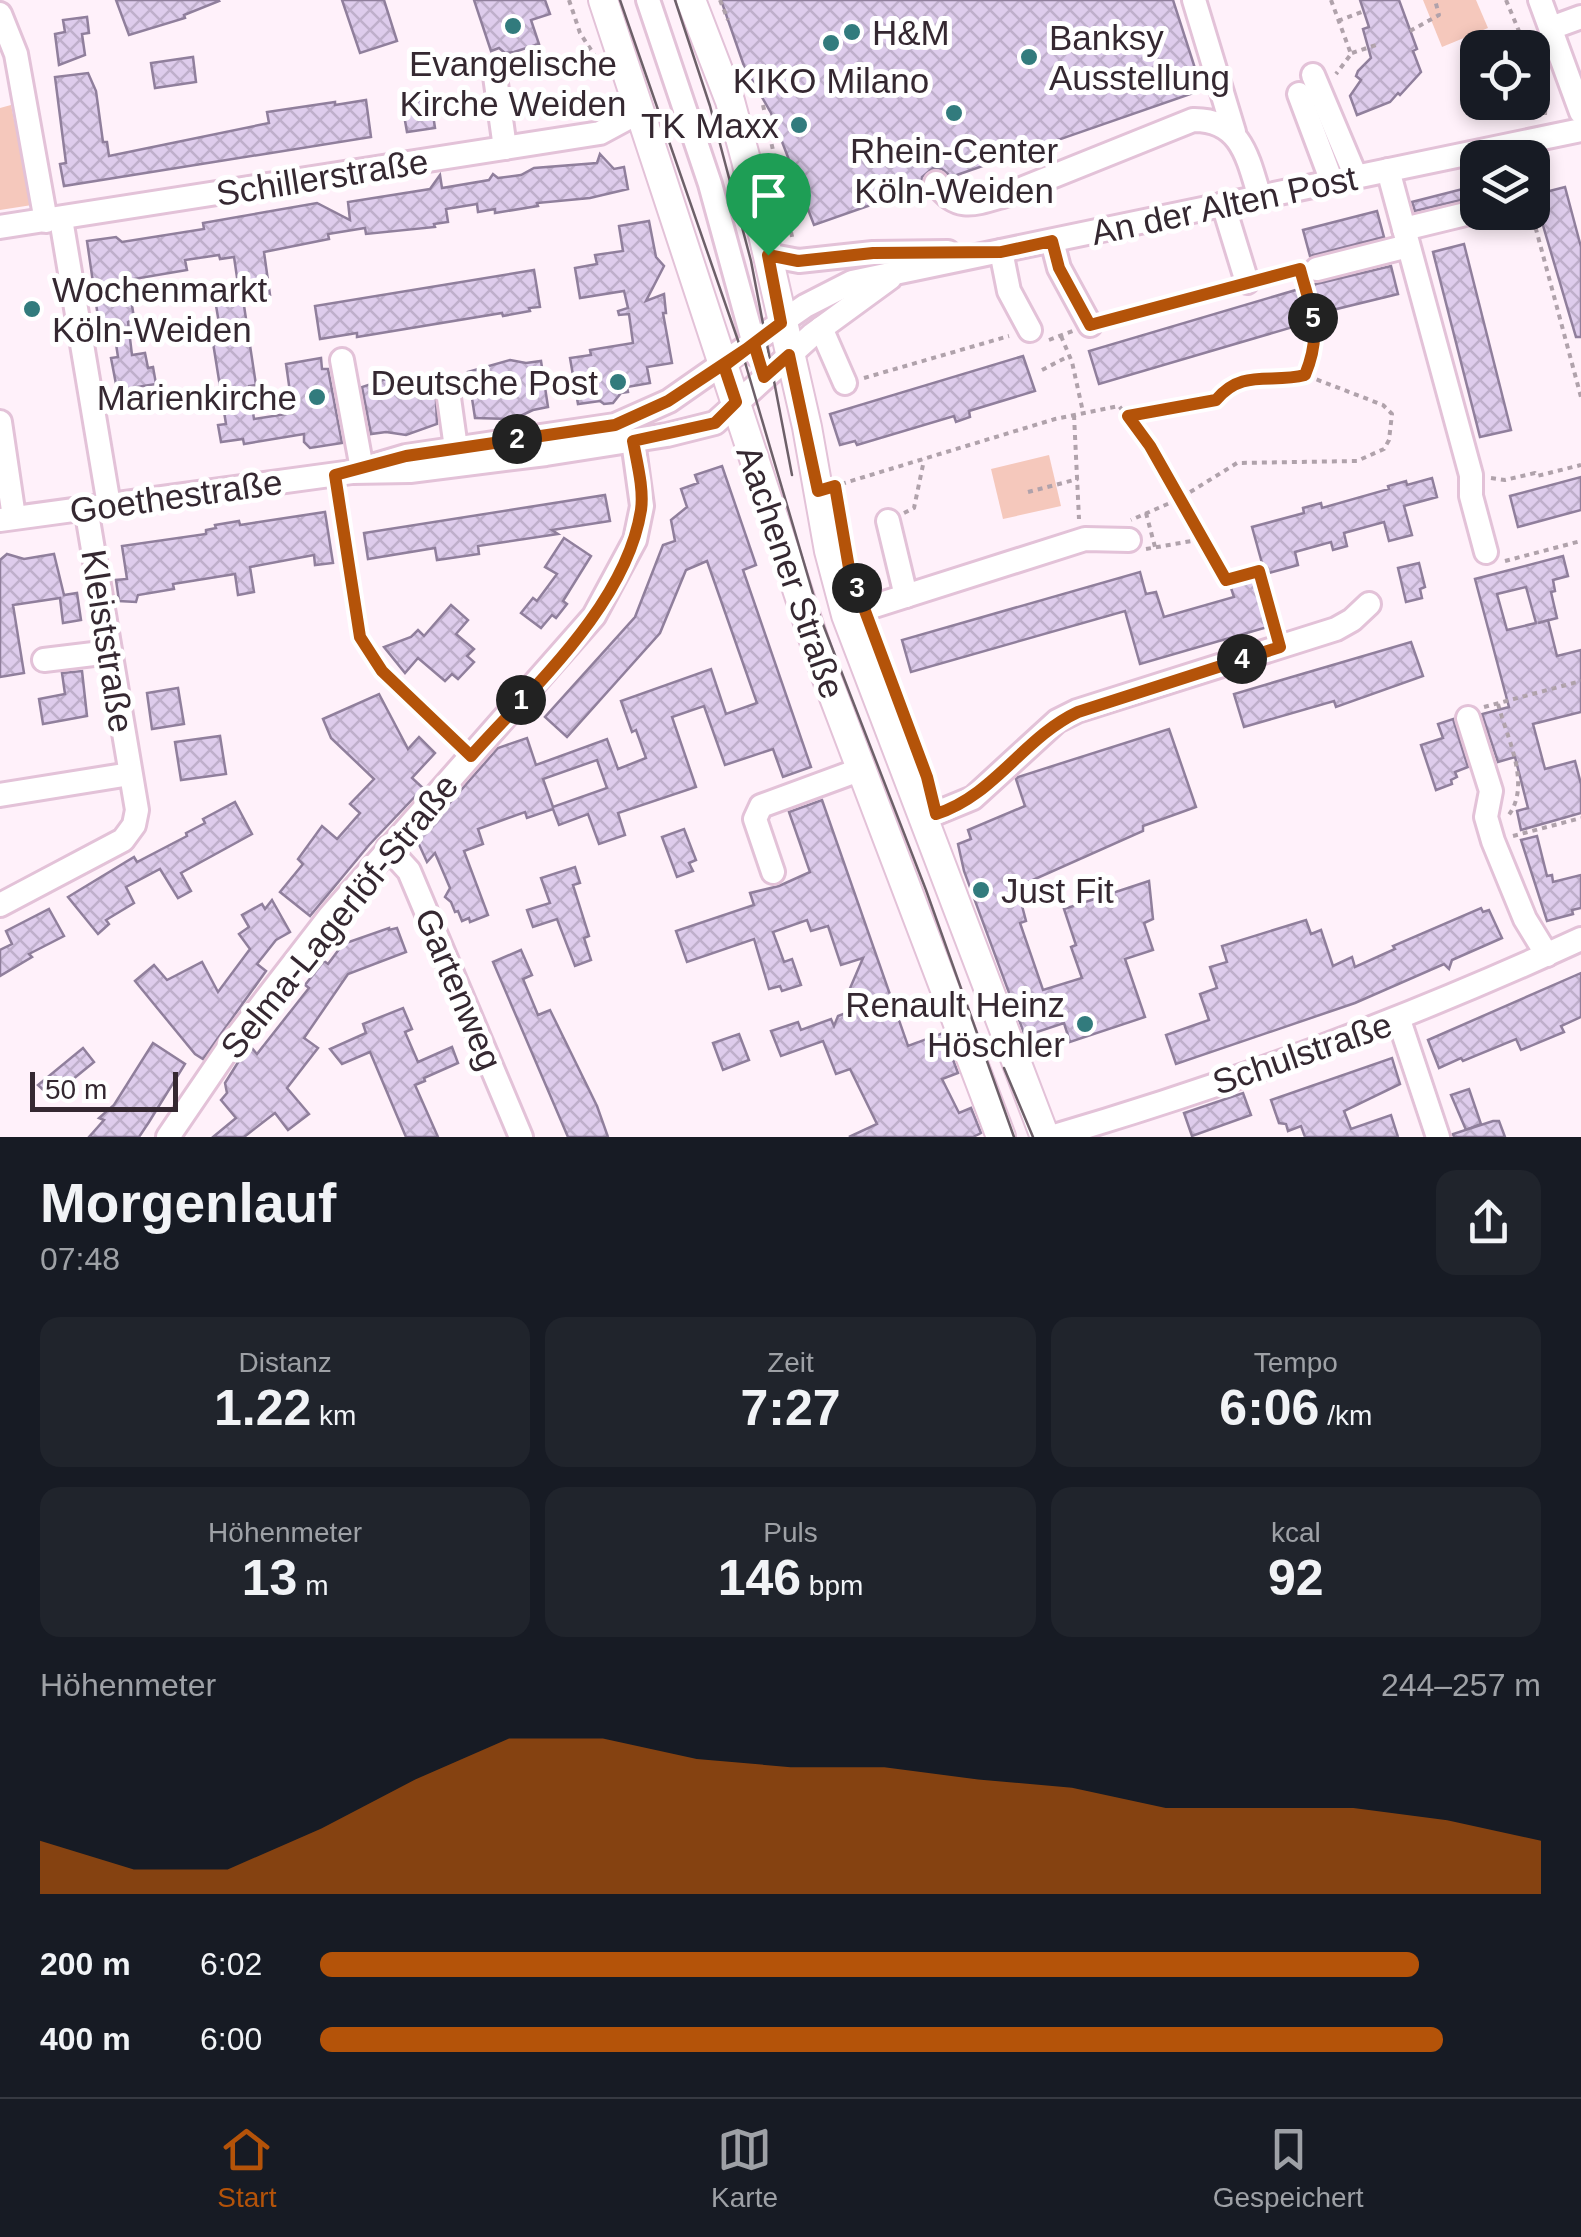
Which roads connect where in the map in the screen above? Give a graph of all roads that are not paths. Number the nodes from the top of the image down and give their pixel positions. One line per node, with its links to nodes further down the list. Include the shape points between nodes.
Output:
1 (603, 0): 11 (main road, Aachener Straße)
2 (648, 0): 36 (street, via 710,184)
3 (692, 0): 28 (main road, Aachener Straße, via 730,101)
4 (1194, 0): 14 (street)
5 (1540, 0): 8 (street)
6 (0, 14): 10 (street, Kleiststraße, via 16,54)
7 (1581, 17): 8 (street)
8 (1552, 28): 12 (street)
9 (494, 69): 15 (street)
10 (10, 84): 23 (street, Kleiststraße)
11 (639, 112): 15 (street, Schillerstraße, via 600,133); 39 (main road, Aachener Straße)
12 (1581, 112)
13 (1581, 130): 16 (street, An der Alten Post)
14 (1234, 132): 19 (street, via 1214,120 1193,120 977,203 956,203); 20 (street)
15 (505, 148): 23 (street, Schillerstraße)
16 (1388, 170): 17 (street, An der Alten Post); 25 (street, An der Alten Post)
17 (1356, 177): 18 (street, An der Alten Post); 18 (street, via 1314,83)
18 (1332, 182): 20 (street, An der Alten Post)
19 (936, 183)
20 (1260, 198): 21 (street, An der Alten Post)
21 (1223, 204): 26 (street, An der Alten Post); 31 (street)
22 (1460, 218): 25 (street)
23 (54, 220): 24 (street, Schillerstraße); 48 (street, Kleiststraße)
24 (0, 227)
25 (1406, 238): 30 (street); 52 (street, An der Alten Post, via 1471,475 1471,496)
26 (1052, 241): 27 (street, An der Alten Post); 33 (street)
27 (1001, 252): 28 (street, An der Alten Post, via 798,261); 29 (street, An der Alten Post); 35 (street, via 1009,291)
28 (768, 255): 32 (main road, Aachener Straße)
29 (897, 273): 32 (street, An der Alten Post, via 837,288); 34 (street, An der Alten Post)
30 (1307, 274)
31 (1247, 282)
32 (781, 323): 36 (street, An der Alten Post); 37 (main road, Aachener Straße)
33 (1090, 325)
34 (820, 328): 37 (street, An der Alten Post); 41 (street)
35 (1030, 330)
36 (754, 344): 39 (street, Goethestraße); 40 (street)
37 (789, 355): 40 (street, An der Alten Post); 55 (main road, Aachener Straße)
38 (342, 360): 47 (street)
39 (724, 366): 43 (main road, Aachener Straße); 46 (street, Goethestraße, via 615,425)
40 (764, 377): 43 (street, Goethestraße)
41 (845, 384)
42 (448, 398): 46 (street)
43 (736, 402): 45 (street, Goethestraße, via 715,423); 59 (main road, Aachener Straße)
44 (0, 422): 49 (street)
45 (633, 441): 47 (street, Goethestraße, via 410,471); 63 (street, Selma-Lagerlöf-Straße, via 642,506 611,589)
46 (456, 448): 47 (street, Goethestraße)
47 (350, 472): 48 (street, Goethestraße)
48 (98, 507): 49 (street, Goethestraße); 56 (street, Kleiststraße)
49 (7, 518)
50 (888, 521): 53 (street)
51 (1129, 540): 53 (street, via 1085,539)
52 (1495, 556)
53 (906, 596): 55 (street)
54 (1368, 604): 62 (street, via 1336,629 1067,716 973,798)
55 (846, 615): 62 (main road, Aachener Straße)
56 (110, 652): 57 (street); 60 (street, Kleiststraße)
57 (44, 660)
58 (1468, 718): 67 (street, via 1492,791 1486,816 1493,841)
59 (859, 770): 64 (street, via 761,806 755,820); 71 (main road, Aachener Straße)
60 (130, 774): 61 (street, Kleiststraße); 65 (street, Kleiststraße, via 137,810 123,840)
61 (0, 795)
62 (922, 819): 72 (main road, Aachener Straße)
63 (388, 848): 69 (street, Selma-Lagerlöf-Straße, via 274,984); 70 (street, Gartenweg, via 409,871)
64 (773, 872)
65 (0, 905)
66 (1581, 939): 67 (street, Schulstraße)
67 (1547, 955): 68 (street, Schulstraße)
68 (1399, 1020): 72 (street, Schulstraße); 73 (street)
69 (168, 1137)
70 (521, 1137)
71 (1001, 1137)
72 (1048, 1137)
73 (1438, 1137)

